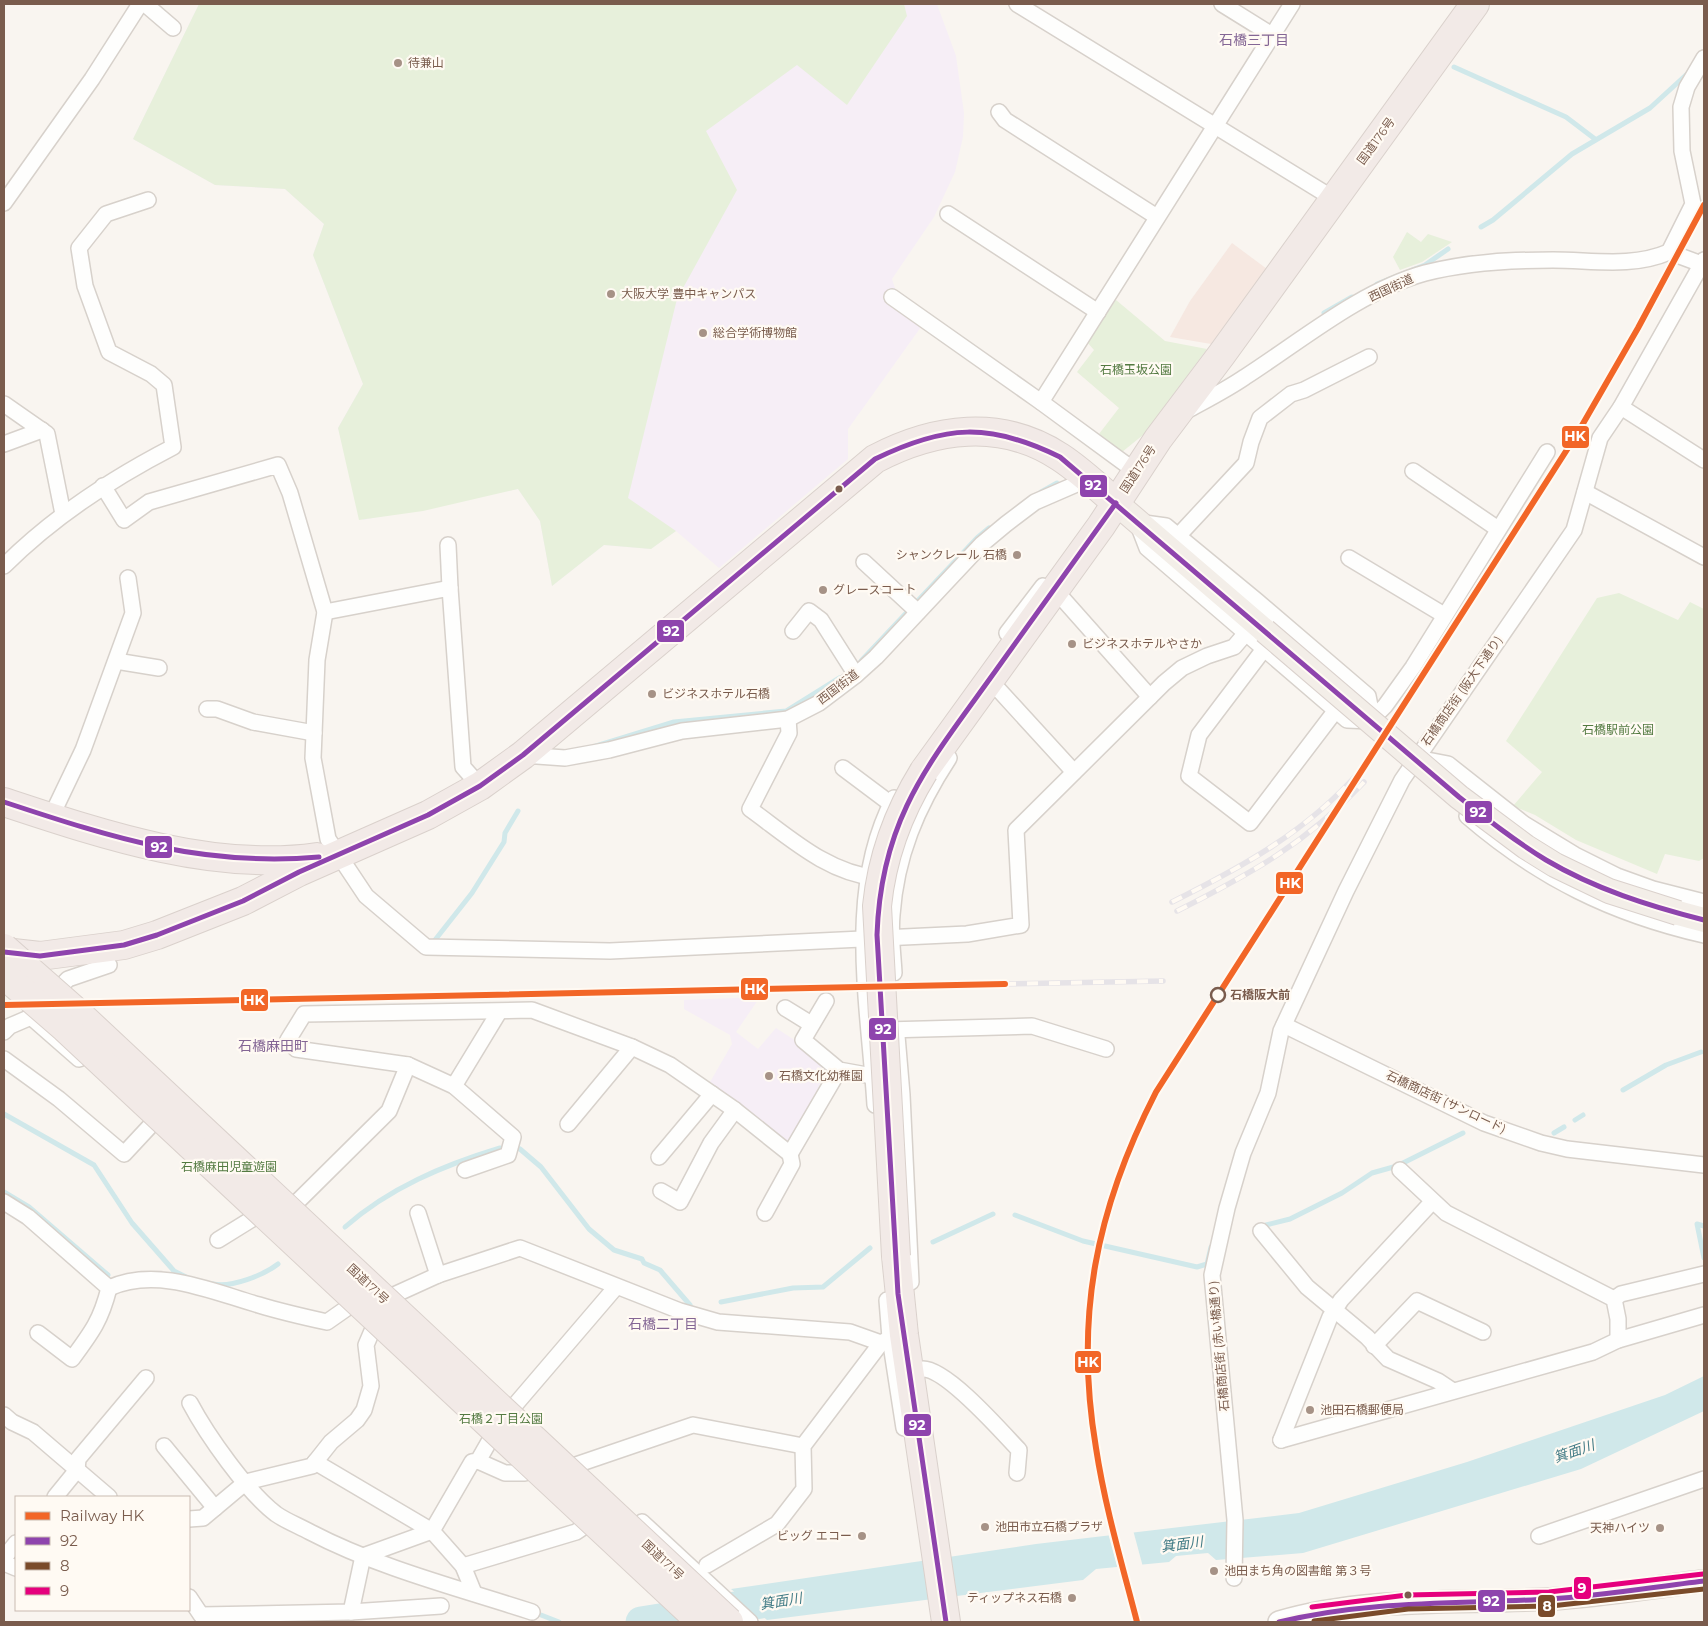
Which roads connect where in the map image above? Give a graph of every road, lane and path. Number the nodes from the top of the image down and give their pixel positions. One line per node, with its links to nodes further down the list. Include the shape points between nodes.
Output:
1 (140, 4): 14 (street, via 92,79)
2 (145, 4): 7 (street)
3 (1017, 4): 11 (street)
4 (1222, 4): 8 (street)
5 (1292, 4): 8 (street)
6 (1475, 4): 13 (highway, 国道176号)
7 (174, 28)
8 (1272, 35): 11 (street)
9 (1704, 58): 17 (street, via 1687,86 1681,107 1682,150 1693,204)
10 (999, 112): 16 (street, via 1005,120)
11 (1213, 126): 13 (street); 16 (street)
12 (148, 200): 33 (street, via 106,214 79,248 85,286 109,352 151,374 164,385 172,447)
13 (1334, 200): 25 (highway, 国道176号)
14 (4, 203)
15 (948, 214): 20 (street)
16 (1157, 217): 20 (street)
17 (1669, 252): 18 (street); 25 (street, 西国街道, via 1657,257 1615,263 1492,261 1425,273 1398,282 1299,340 1219,394)
18 (1703, 263): 24 (street, 石橋商店街 (阪大下通り))
19 (892, 297): 22 (street)
20 (1098, 312): 22 (street)
21 (1369, 357): 39 (street, via 1291,394 1260,418 1246,463)
22 (1041, 402): 30 (street)
23 (4, 404): 26 (street)
24 (1621, 407): 29 (street); 34 (street, 石橋商店街 (阪大下通り), via 1600,438)
25 (1174, 417): 30 (highway, 国道176号)
26 (42, 430): 27 (street); 36 (street, via 47,434)
27 (4, 444)
28 (1547, 452): 38 (street)
29 (1704, 460)
30 (1135, 471): 35 (highway, 国道176号)
31 (1413, 471): 38 (street)
32 (1088, 479): 35 (highway); 49 (street, 西国街道, via 1035,502 982,544); 64 (highway, via 1034,442 1007,434 953,432 903,444 875,459)
33 (103, 486): 36 (street); 50 (street, via 124,520 149,502 278,465 290,493)
34 (1585, 492): 41 (street); 65 (street, 石橋商店街 (阪大下通り), via 1574,530)
35 (1116, 502): 37 (main road); 42 (highway, 国道176号)
36 (63, 514): 45 (street, via 30,539)
37 (1137, 522): 39 (street, via 1166,526); 53 (main road)
38 (1498, 529): 51 (street)
39 (1179, 535): 61 (street, via 1368,696)
40 (448, 545): 47 (street)
41 (1704, 557)
42 (1077, 558): 48 (street, via 1073,585); 70 (street, via 1055,573 1026,606 909,770); 131 (highway, 国道176号, bridge, via 924,771 894,829 883,867 877,906 877,935)
43 (1349, 558): 51 (street)
44 (864, 562): 49 (street)
45 (4, 566)
46 (128, 578): 54 (street, via 133,613)
47 (450, 588): 50 (street); 68 (street, via 463,767)
48 (1063, 598): 57 (street); 58 (street)
49 (913, 608): 56 (street, 西国街道)
50 (325, 612): 63 (street, via 317,660)
51 (1444, 615): 61 (street, via 1413,667)
52 (793, 631): 56 (street, via 809,611 822,620)
53 (1258, 638): 58 (street, via 1182,668); 60 (street); 60 (street, via 1199,735 1189,776 1250,823); 81 (main road, bridge, via 1526,847 1609,891)
54 (116, 661): 55 (street); 71 (street, via 83,750)
55 (159, 668)
56 (853, 670): 62 (street, 西国街道, via 819,703)
57 (999, 690): 67 (street); 72 (street, via 936,778)
58 (1150, 697): 67 (street)
59 (207, 709): 63 (street, via 218,709 253,722)
60 (1336, 710): 61 (street, via 1347,720)
61 (1373, 718): 65 (street)
62 (788, 719): 64 (street, 西国街道, via 682,731 565,758); 77 (street, via 789,734 750,809 824,862 848,873)
63 (314, 733): 74 (street, via 313,758 328,839)
64 (523, 755): 68 (highway)
65 (1416, 758): 73 (street, via 1448,764); 75 (street, via 1431,786); 94 (street, 石橋商店街 (阪大下通り), via 1346,891)
66 (843, 768): 70 (street)
67 (1074, 772): 83 (street, via 1016,830 1021,925 968,934)
68 (480, 786): 74 (highway, via 428,815)
69 (4, 802): 71 (highway)
70 (889, 809): 72 (street); 77 (street)
71 (51, 818): 76 (highway, via 143,844 193,854)
72 (913, 823): 78 (street)
73 (1532, 829): 75 (street); 80 (street, via 1617,876)
74 (338, 854): 76 (highway, via 295,860); 79 (highway); 84 (street, via 366,896 426,947 610,951)
75 (1516, 856): 82 (street, via 1580,894 1612,908)
76 (233, 857): 79 (highway, via 246,869 249,888)
77 (868, 877): 78 (street); 84 (street)
78 (896, 879): 83 (street, via 891,917)
79 (243, 901): 87 (highway, via 157,936 124,945)
80 (1704, 902)
81 (1704, 920)
82 (1704, 935)
83 (893, 936): 84 (street); 96 (street)
84 (864, 940): 95 (street)
85 (4, 948): 187 (highway, 国道171号, bridge, via 80,1015)
86 (4, 952): 87 (highway)
87 (100, 958): 92 (street, via 68,980)
88 (4, 975): 186 (highway, 国道171号, bridge, via 65,1028)
89 (826, 1001): 93 (street)
90 (785, 1008): 93 (street)
91 (499, 1012): 98 (street, via 532,1010); 104 (street, via 304,1014 288,1040 296,1049); 107 (street)
92 (31, 1017): 97 (street); 103 (street)
93 (811, 1024): 105 (street, via 802,1040)
94 (1283, 1028): 118 (street, 石橋商店街 (サンロード), via 1484,1123 1541,1144); 177 (street, 石橋商店街 (赤い橋通り), via 1268,1092 1243,1153 1226,1208 1212,1275 1235,1520)
95 (870, 1030): 96 (street); 101 (street)
96 (897, 1030): 99 (street, via 1032,1026); 100 (street)
97 (4, 1032)
98 (632, 1046): 108 (street, via 670,1065); 112 (street)
99 (1106, 1049)
100 (898, 1051): 101 (street); 110 (street)
101 (871, 1053): 106 (street)
102 (4, 1059): 113 (street, via 59,1099 124,1154)
103 (85, 1064): 113 (street); 123 (street, via 111,1033)
104 (408, 1065): 107 (street); 123 (street, via 389,1111)
105 (839, 1070): 106 (street); 114 (street)
106 (872, 1076): 109 (street)
107 (454, 1086): 119 (street, via 513,1138 508,1155)
108 (712, 1094): 111 (street); 115 (street)
109 (874, 1095): 110 (street); 117 (street)
110 (902, 1095): 116 (street)
111 (735, 1110): 114 (street); 121 (street, via 711,1143 680,1202)
112 (568, 1124)
113 (151, 1125): 127 (street)
114 (790, 1154): 126 (street, via 792,1164)
115 (659, 1158)
116 (906, 1162): 117 (street); 131 (street)
117 (878, 1164): 131 (street)
118 (1704, 1165)
119 (464, 1170)
120 (1400, 1170): 124 (street)
121 (661, 1191)
122 (4, 1202): 135 (street, via 28,1217)
123 (297, 1202): 129 (street); 136 (street)
124 (1432, 1202): 137 (street, via 1446,1213); 139 (street)
125 (418, 1213): 133 (street)
126 (765, 1213)
127 (252, 1219): 129 (street); 130 (street)
128 (1261, 1231): 139 (street, via 1307,1287)
129 (266, 1232): 138 (street)
130 (218, 1240)
131 (896, 1253): 145 (street); 147 (street, via 911,1295); 172 (highway, 国道176号, via 904,1335)
132 (1704, 1274): 137 (street)
133 (438, 1275): 134 (street, via 520,1248); 136 (street)
134 (616, 1287): 145 (street, via 718,1322 850,1332); 151 (street)
135 (110, 1288): 138 (street, via 120,1283 148,1280 177,1282 327,1322); 143 (street, via 96,1328 73,1365)
136 (394, 1295): 141 (street); 151 (street)
137 (1614, 1298): 144 (street)
138 (347, 1308): 141 (street)
139 (1335, 1310): 146 (street); 149 (street, via 1281,1440)
140 (1704, 1315): 144 (street)
141 (367, 1327): 153 (street); 157 (street, via 371,1386 364,1410)
142 (1483, 1332): 146 (street, via 1417,1301)
143 (38, 1333)
144 (1618, 1340): 149 (street, via 1593,1352)
145 (886, 1341): 155 (street); 172 (street, via 919,1517)
146 (1374, 1346): 149 (street, via 1388,1359)
147 (923, 1368): 160 (street, via 947,1380 1026,1453); 172 (street, via 938,1511)
148 (146, 1378): 159 (street, via 78,1459)
149 (1453, 1391)
150 (190, 1403): 163 (street, via 202,1425)
151 (515, 1405): 158 (street)
152 (4, 1415): 159 (street, via 33,1432)
153 (490, 1440): 156 (street); 161 (street)
154 (164, 1446): 166 (street)
155 (803, 1446): 158 (street, via 693,1426); 175 (street, via 804,1489 777,1524)
156 (478, 1460): 161 (street, via 506,1473); 169 (street, via 472,1462)
157 (315, 1462): 163 (street, via 312,1466); 169 (street)
158 (580, 1465): 161 (street); 188 (street)
159 (77, 1470): 164 (street); 165 (street)
160 (1017, 1473)
161 (528, 1476): 168 (street)
162 (1704, 1479): 170 (street)
163 (246, 1482): 166 (street); 173 (street, via 277,1515)
164 (56, 1496)
165 (108, 1496)
166 (215, 1508): 167 (street, via 203,1518)
167 (190, 1519)
168 (582, 1528): 176 (street); 185 (street)
169 (432, 1531): 173 (street); 176 (street)
170 (1540, 1536)
171 (15, 1544): 174 (street)
172 (936, 1550): 184 (highway, 国道176号)
173 (363, 1556): 179 (street); 182 (street)
174 (4, 1558)
175 (707, 1565)
176 (463, 1566): 179 (street)
177 (1234, 1572)
178 (1704, 1581): 189 (street, via 1550,1599 1407,1602 1312,1614)
179 (474, 1593): 183 (street)
180 (190, 1598): 182 (street, via 201,1615)
181 (441, 1606): 182 (street)
182 (350, 1612)
183 (532, 1612)
184 (945, 1612)
185 (684, 1622)
186 (701, 1622)
187 (730, 1622)
188 (750, 1622)
189 (1279, 1622)

